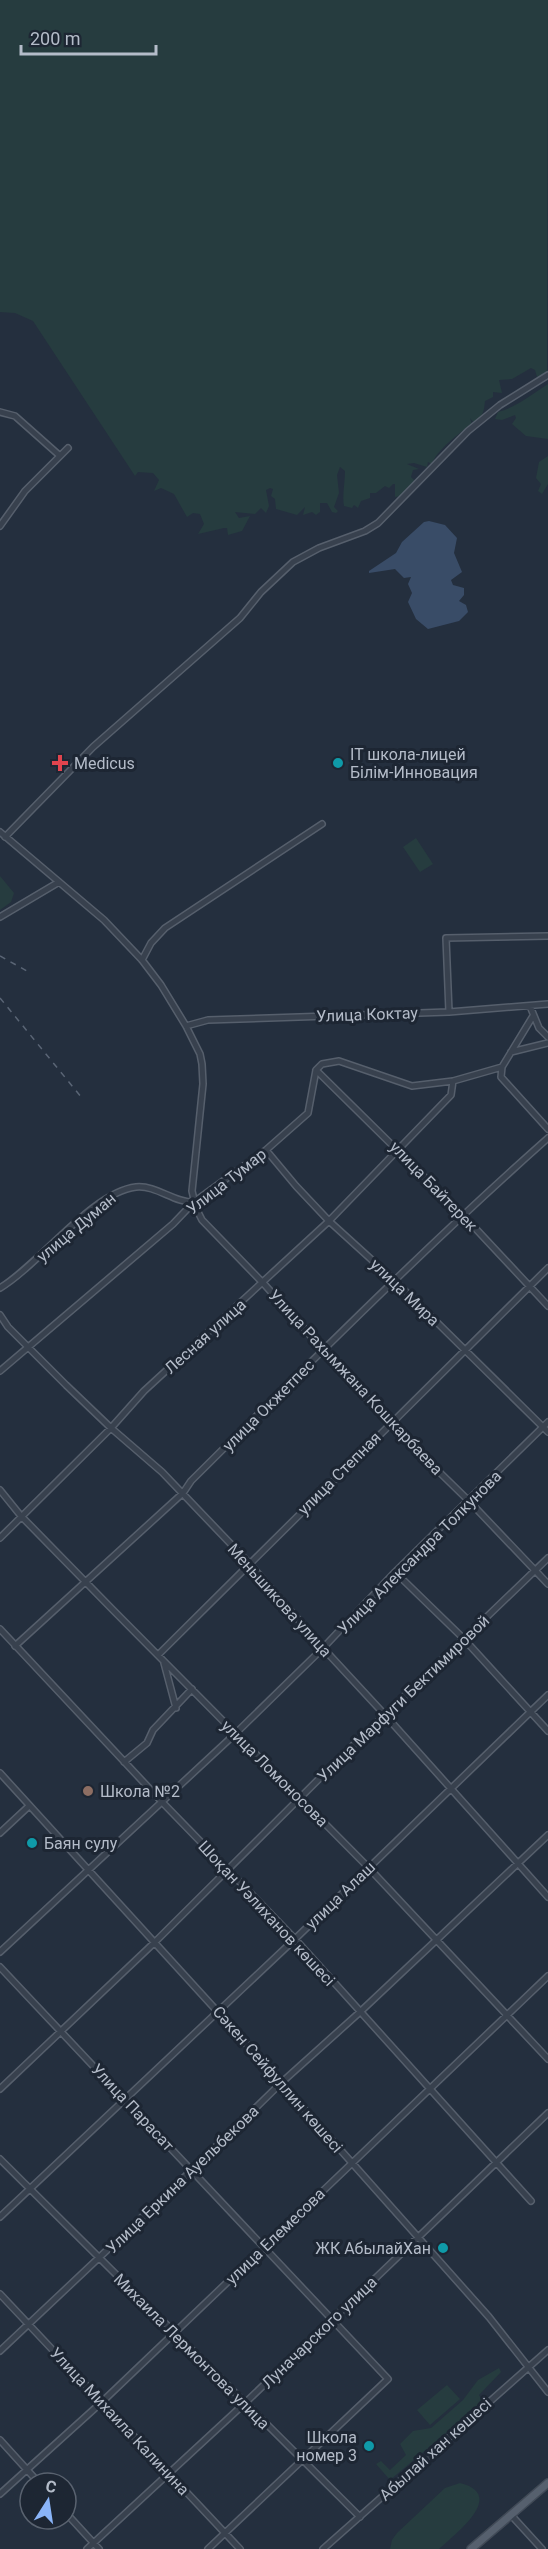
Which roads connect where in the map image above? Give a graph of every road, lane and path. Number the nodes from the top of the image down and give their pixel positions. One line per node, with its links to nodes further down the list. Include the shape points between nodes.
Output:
1 (548, 375): 7 (street, via 468,431 378,523 293,562 240,618 93,747)
2 (0, 412): 4 (street, via 15,416)
3 (68, 448): 4 (street)
4 (59, 455): 5 (street, via 25,491)
5 (0, 526)
6 (322, 824): 11 (street, via 165,928)
7 (3, 835): 8 (street)
8 (59, 882): 9 (street); 11 (street, via 96,912)
9 (0, 917)
10 (548, 936): 14 (street, via 446,938)
11 (142, 960): 16 (street)
12 (548, 1004): 13 (street, Улица Коктау)
13 (530, 1006): 14 (street, Улица Коктау); 15 (street)
14 (449, 1012): 16 (street, Улица Коктау, via 208,1020)
15 (533, 1016): 17 (street); 19 (street)
16 (186, 1026): 27 (street, via 202,1064)
17 (548, 1037)
18 (548, 1043): 19 (street)
19 (511, 1053): 20 (street)
20 (502, 1067): 22 (street); 23 (street, via 501,1077)
21 (316, 1070): 22 (street, via 322,1064 339,1062 412,1086); 25 (street, улица Байтерек); 26 (street, Улица Тумар, via 308,1113)
22 (453, 1081): 25 (street, Лесная улица, via 451,1095)
23 (548, 1129)
24 (548, 1138): 28 (street, улица Окжетпес)
25 (398, 1149): 28 (street, улица Байтерек); 29 (street, Лесная улица)
26 (266, 1150): 27 (street, Улица Тумар); 29 (street, улица Мира)
27 (194, 1202): 32 (street, Улица Рахымжана Кошкарбаева, via 202,1220); 34 (street, улица Думан, via 139,1187 116,1192 18,1278); 37 (street, Улица Тумар)
28 (462, 1214): 31 (street, улица Окжетпес); 33 (street, улица Байтерек)
29 (329, 1221): 31 (street, улица Мира); 32 (street, Лесная улица)
30 (548, 1268): 33 (street, улица Степная)
31 (394, 1280): 38 (street, улица Окжетпес); 39 (street, улица Мира)
32 (264, 1284): 38 (street, Улица Рахымжана Кошкарбаева); 44 (street, Лесная улица, via 144,1390)
33 (529, 1286): 35 (street, улица Байтерек); 39 (street, улица Степная)
34 (0, 1288)
35 (548, 1306)
36 (0, 1315): 37 (street, Меньшикова улица)
37 (28, 1346): 40 (street, Улица Тумар); 44 (street, Меньшикова улица)
38 (323, 1350): 42 (street, Улица Рахымжана Кошкарбаева); 47 (street, улица Окжетпес)
39 (465, 1351): 42 (street, улица Степная); 43 (street, улица Мира)
40 (0, 1371)
41 (548, 1422): 43 (street, Улица Александра Толкунова)
42 (389, 1423): 48 (street, Улица Рахымжана Кошкарбаева); 52 (street, улица Степная)
43 (543, 1427): 45 (street, улица Мира); 48 (street, Улица Александра Толкунова)
44 (111, 1428): 47 (street, Меньшикова улица); 49 (street, Лесная улица)
45 (548, 1432)
46 (0, 1490): 49 (street, улица Ломоносова)
47 (183, 1493): 52 (street, Меньшикова улица); 55 (street, улица Окжетпес)
48 (469, 1501): 53 (street, Улица Рахымжана Кошкарбаева); 54 (street, Улица Александра Толкунова)
49 (21, 1516): 50 (street, Лесная улица); 55 (street, улица Ломоносова)
50 (0, 1538)
51 (548, 1558): 53 (street, Улица Марфуги Бектимировой)
52 (249, 1563): 60 (street, Меньшикова улица); 61 (street, улица Степная)
53 (535, 1571): 56 (street, Улица Рахымжана Кошкарбаева); 58 (street, Улица Марфуги Бектимировой)
54 (394, 1572): 58 (street); 60 (street, Улица Александра Толкунова)
55 (87, 1581): 59 (street, улица Окжетпес); 61 (street, улица Ломоносова)
56 (548, 1584)
57 (0, 1629): 59 (street, Шоқан Уәлиханов көшесі)
58 (463, 1638): 66 (street); 67 (street, Улица Марфуги Бектимировой)
59 (15, 1646): 70 (street, Шоқан Уәлиханов көшесі)
60 (323, 1648): 67 (street, Меньшикова улица); 69 (street, Улица Александра Толкунова)
61 (158, 1655): 62 (street, улица Ломоносова)
62 (164, 1661): 63 (street, улица Ломоносова); 65 (street)
63 (192, 1689): 65 (street); 69 (street, улица Ломоносова)
64 (548, 1695): 66 (street, улица Алаш)
65 (176, 1708): 70 (street, via 153,1730 147,1743)
66 (531, 1712): 68 (street); 72 (street, улица Алаш)
67 (386, 1715): 72 (street, Меньшикова улица); 73 (street, Улица Марфуги Бектимировой)
68 (548, 1731)
69 (235, 1734): 73 (street, улица Ломоносова); 74 (street, Улица Александра Толкунова)
70 (124, 1762): 74 (street, Шоқан Уәлиханов көшесі)
71 (0, 1773): 75 (street, Сәкен Сейфуллин көшесі)
72 (450, 1788): 78 (street, Меньшикова улица); 79 (street, улица Алаш)
73 (300, 1798): 79 (street, улица Ломоносова); 81 (street, Улица Марфуги Бектимировой)
74 (163, 1803): 80 (street, Улица Александра Толкунова); 81 (street, Шоқан Уәлиханов көшесі)
75 (29, 1806): 76 (street); 80 (street, Сәкен Сейфуллин көшесі)
76 (0, 1833)
77 (548, 1835): 78 (street, Улица Еркина Ауельбекова)
78 (519, 1863): 82 (street, Меньшикова улица); 84 (street, Улица Еркина Ауельбекова)
79 (368, 1867): 83 (street, улица Алаш); 84 (street, улица Ломоносова)
80 (89, 1868): 85 (street, Сәкен Сейфуллин көшесі); 86 (street, Улица Александра Толкунова)
81 (227, 1871): 83 (street, Шоқан Уәлиханов көшесі); 85 (street, Улица Марфуги Бектимировой)
82 (548, 1897)
83 (295, 1939): 89 (street, улица Алаш); 90 (street, Шоқан Уәлиханов көшесі)
84 (438, 1940): 90 (street, Улица Еркина Ауельбекова); 91 (street, улица Ломоносова)
85 (155, 1942): 89 (street, Сәкен Сейфуллин көшесі); 92 (street, Улица Марфуги Бектимировой)
86 (0, 1952)
87 (0, 1967): 92 (street, Улица Парасат)
88 (548, 1976): 91 (street, улица Елемесова)
89 (218, 2011): 94 (street, Сәкен Сейфуллин көшесі); 97 (street, улица Алаш)
90 (360, 2012): 94 (street, Улица Еркина Ауельбекова); 95 (street, Шоқан Уәлиханов көшесі)
91 (505, 2015): 93 (street, улица Ломоносова); 95 (street, улица Елемесова)
92 (61, 2032): 96 (street, Улица Марфуги Бектимировой); 97 (street, Улица Парасат)
93 (548, 2059)
94 (281, 2083): 100 (street, Сәкен Сейфуллин көшесі); 102 (street, Улица Еркина Ауельбекова)
95 (430, 2088): 100 (street, улица Елемесова); 101 (street, Шоқан Уәлиханов көшесі)
96 (0, 2089)
97 (126, 2099): 102 (street, Улица Парасат); 103 (street, улица Алаш)
98 (548, 2114): 101 (street, Луначарского улица)
99 (0, 2159): 103 (street, Михаила Лермонтова улица)
100 (351, 2163): 106 (street, Сәкен Сейфуллин көшесі); 107 (street, улица Елемесова)
101 (495, 2163): 104 (street, Шоқан Уәлиханов көшесі); 106 (street, Луначарского улица)
102 (192, 2170): 107 (street, Улица Парасат); 108 (street, Улица Еркина Ауельбекова)
103 (30, 2188): 105 (street, улица Алаш); 108 (street, Михаила Лермонтова улица)
104 (531, 2201)
105 (0, 2217)
106 (417, 2238): 110 (street, Луначарского улица); 115 (street, Сәкен Сейфуллин көшесі)
107 (264, 2246): 110 (street, Улица Парасат); 112 (street, улица Елемесова)
108 (98, 2259): 111 (street, Улица Еркина Ауельбекова); 112 (street, Михаила Лермонтова улица)
109 (0, 2294): 111 (street, Улица Михаила Калинина)
110 (333, 2319): 118 (street, Луначарского улица); 120 (street, Улица Парасат, via 388,2379)
111 (29, 2323): 114 (street, Улица Еркина Ауельбекова); 117 (street, Улица Михаила Калинина)
112 (173, 2332): 117 (street, улица Елемесова); 118 (street, Михаила Лермонтова улица)
113 (548, 2350): 115 (street, Абылай хан көшесі)
114 (0, 2351)
115 (528, 2368): 116 (street, Сәкен Сейфуллин көшесі); 126 (street, Абылай хан көшесі)
116 (548, 2392)
117 (103, 2401): 121 (street, улица Елемесова); 122 (street, Улица Михаила Калинина)
118 (245, 2403): 120 (street, Михаила Лермонтова улица); 122 (street, Луначарского улица)
119 (0, 2440): 121 (street)
120 (303, 2461): 126 (street, Михаила Лермонтова улица); 128 (street)
121 (27, 2470): 124 (street, улица Елемесова)
122 (168, 2474): 128 (street, Улица Михаила Калинина); 129 (street, Луначарского улица)
123 (548, 2483): 125 (main road)
124 (0, 2493)
125 (511, 2515): 135 (main road); 136 (street)
126 (360, 2517): 134 (street, Абылай хан көшесі)
127 (78, 2525): 129 (street)
128 (225, 2534): 132 (street); 133 (street, Улица Михаила Калинина)
129 (94, 2543): 130 (street, Луначарского улица); 131 (street)
130 (87, 2549)
131 (99, 2549)
132 (208, 2549)
133 (240, 2549)
134 (323, 2549)
135 (471, 2549)
136 (542, 2549)

